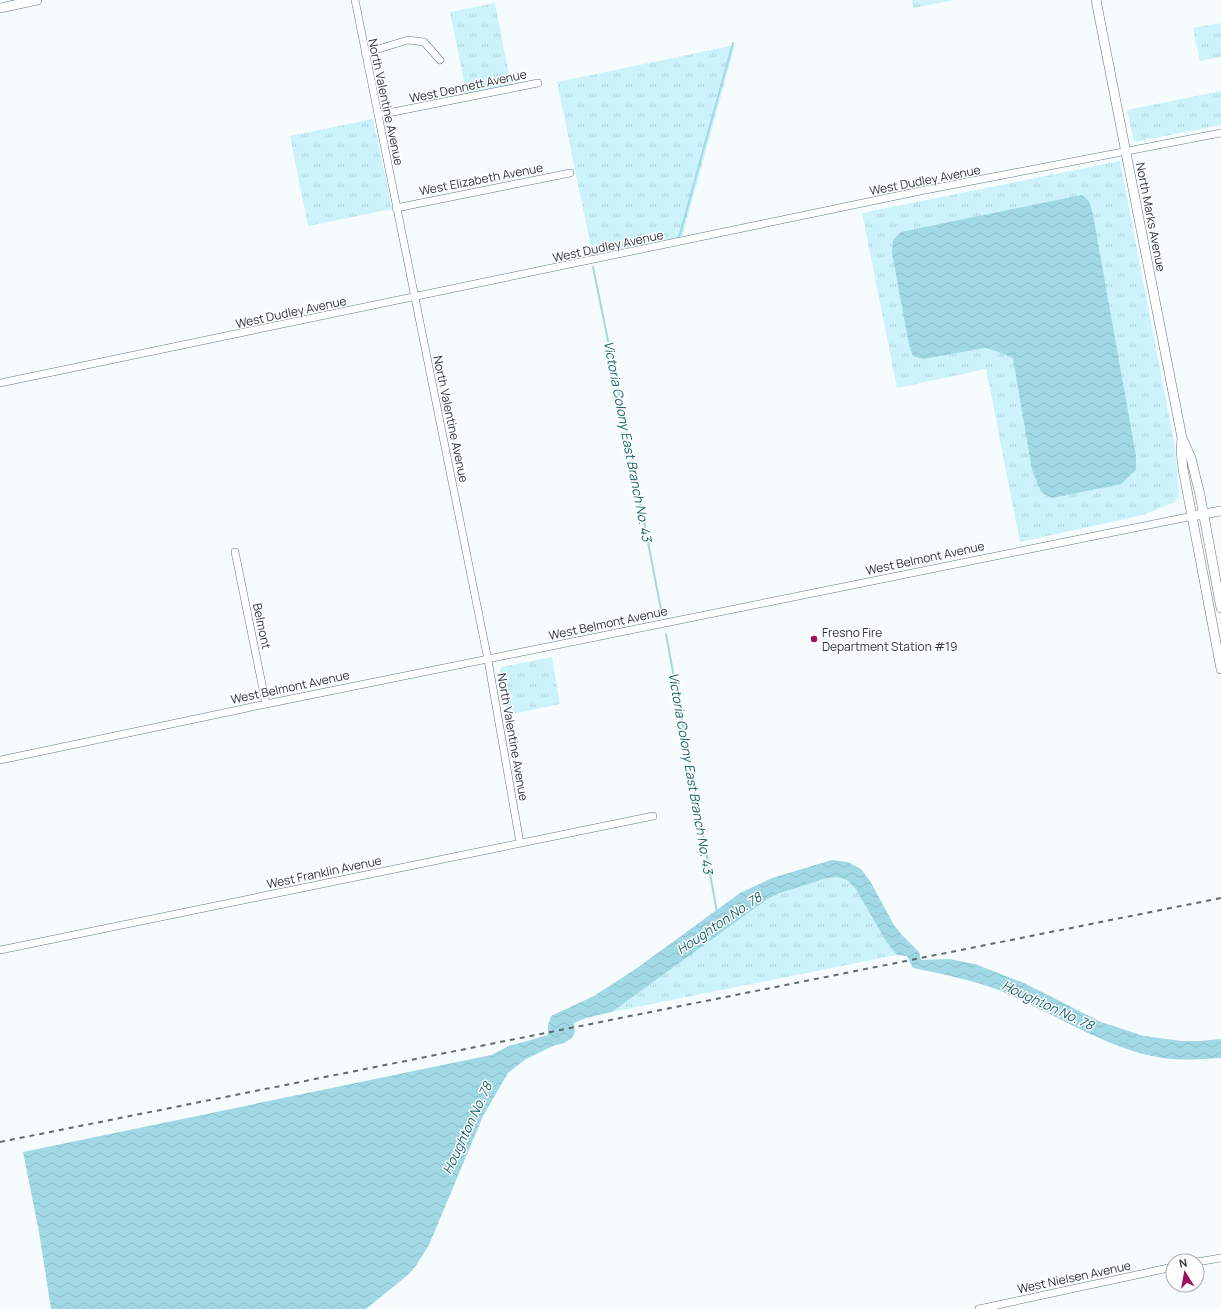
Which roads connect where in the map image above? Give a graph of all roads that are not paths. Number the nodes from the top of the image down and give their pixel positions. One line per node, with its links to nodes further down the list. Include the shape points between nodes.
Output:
1 (37, 0): 4 (main road)
2 (355, 0): 5 (street, North Valentine Avenue)
3 (1096, 0): 10 (main road, North Marks Avenue)
4 (0, 8)
5 (365, 53): 6 (street, via 408,40 424,42); 8 (street, North Valentine Avenue)
6 (440, 60)
7 (538, 83): 8 (street, West Dennett Avenue)
8 (378, 115): 12 (street, North Valentine Avenue)
9 (1221, 133): 10 (street, West Dudley Avenue)
10 (1126, 152): 13 (street, West Dudley Avenue, via 925,190); 15 (main road, North Marks Avenue)
11 (570, 172): 12 (street, West Elizabeth Avenue)
12 (396, 208): 13 (street, North Valentine Avenue)
13 (415, 298): 14 (street, West Dudley Avenue); 21 (street, North Valentine Avenue)
14 (0, 383)
15 (1182, 438): 17 (main road, North Marks Avenue, via 1191,458); 18 (main road, North Marks Avenue, via 1183,469)
16 (1221, 511): 17 (main road, West Belmont Avenue)
17 (1204, 514): 18 (main road, West Belmont Avenue); 20 (main road, North Marks Avenue)
18 (1193, 516): 21 (street, West Belmont Avenue); 22 (main road, North Marks Avenue)
19 (235, 552): 23 (street, Belmont)
20 (1221, 608)
21 (488, 660): 23 (street, West Belmont Avenue); 26 (street, North Valentine Avenue)
22 (1221, 670)
23 (266, 704): 24 (street, West Belmont Avenue)
24 (0, 760)
25 (653, 816): 26 (street, West Franklin Avenue)
26 (520, 843): 27 (street, West Franklin Avenue)
27 (0, 950)
28 (1221, 1258): 29 (street)
29 (1205, 1261)
30 (1165, 1270): 31 (street, West Nielsen Avenue)
31 (979, 1309)

